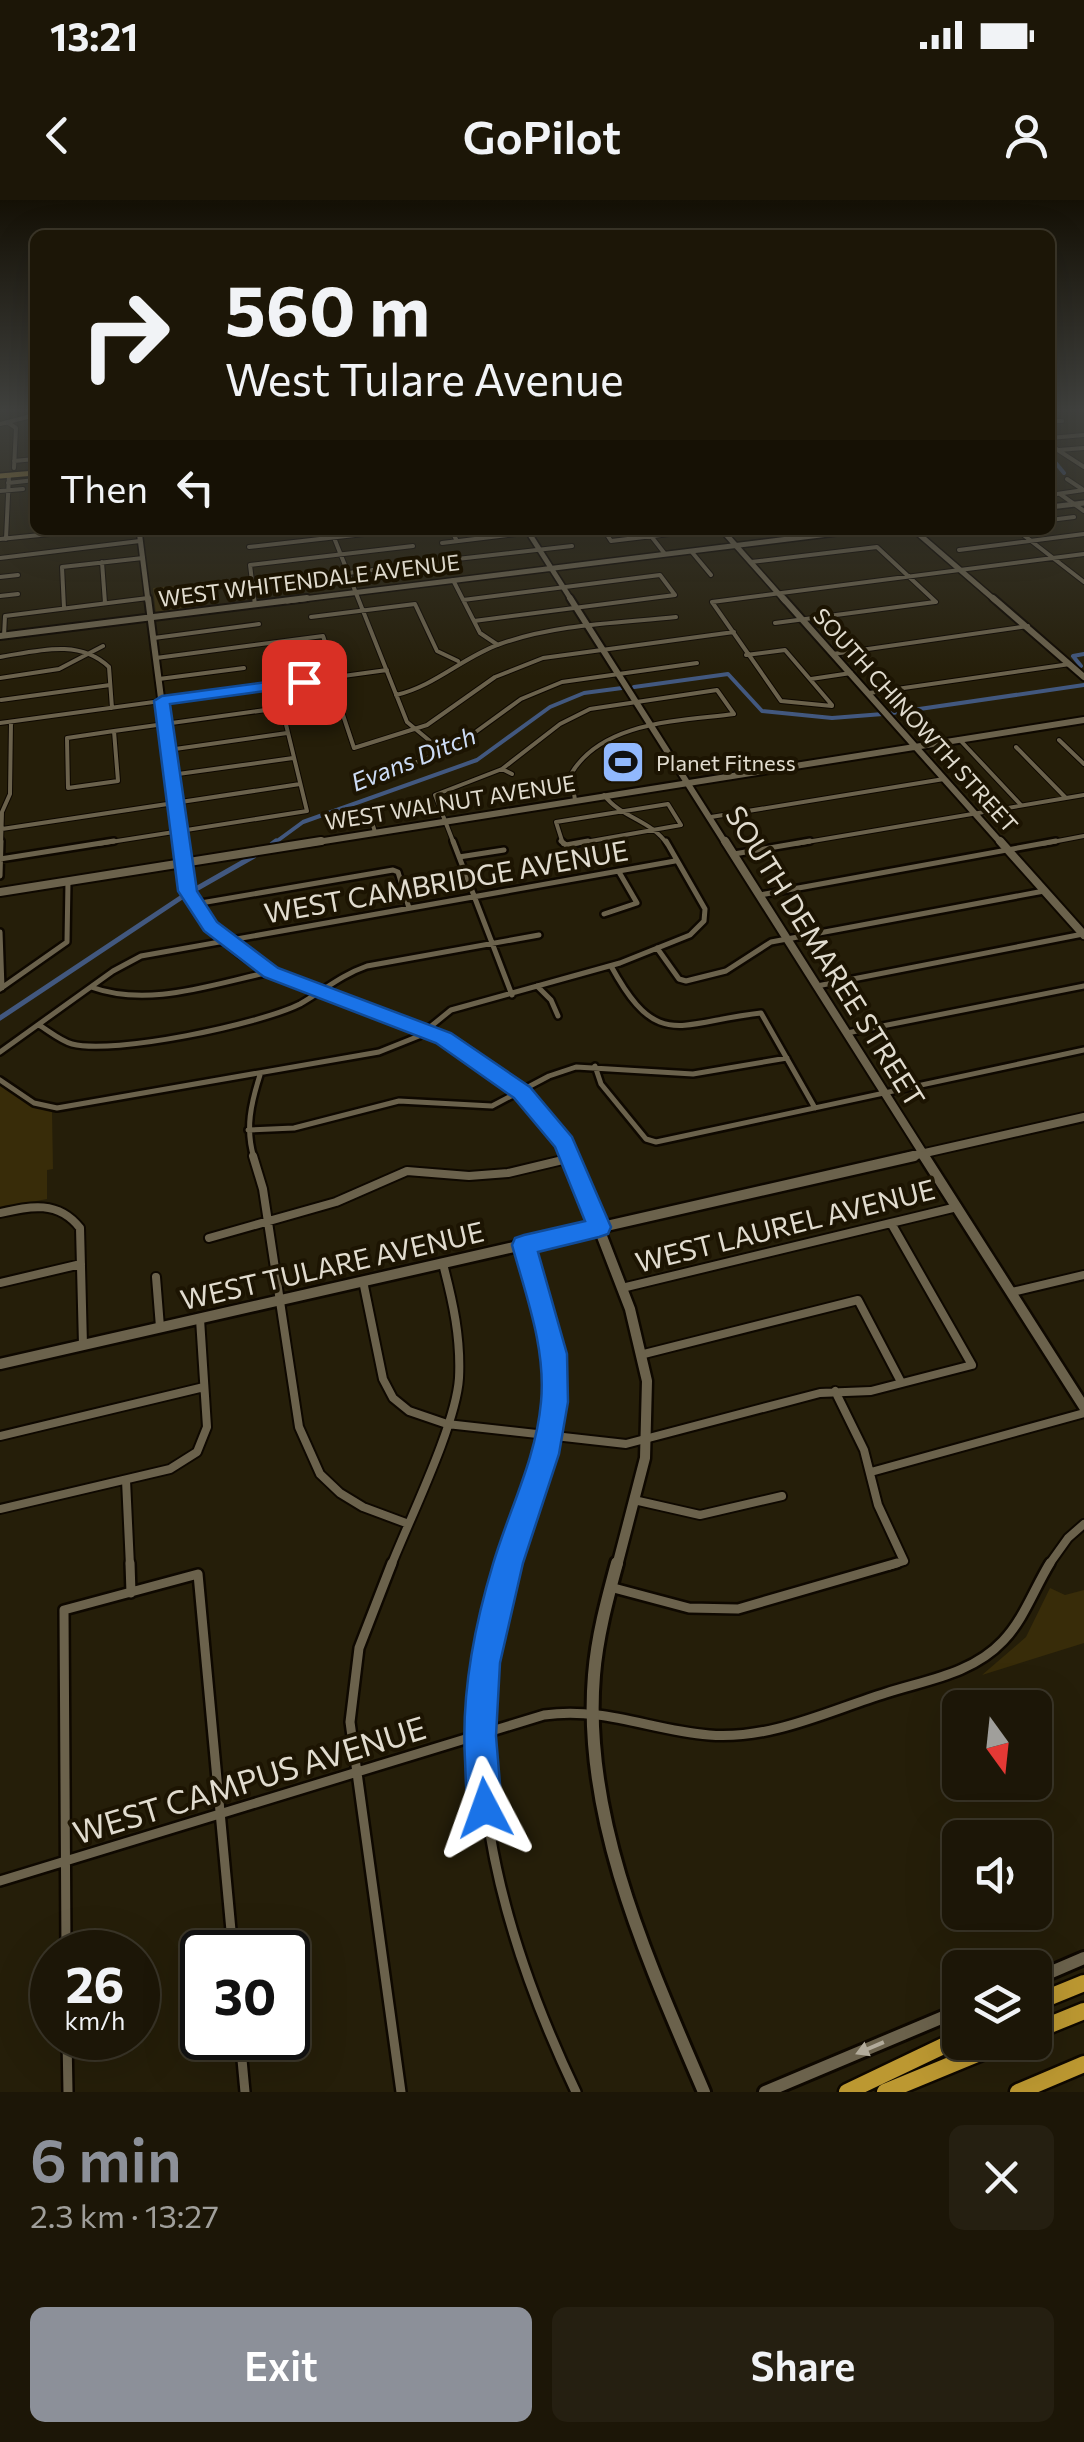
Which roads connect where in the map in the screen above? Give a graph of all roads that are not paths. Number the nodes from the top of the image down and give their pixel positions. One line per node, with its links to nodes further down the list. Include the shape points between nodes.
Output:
1 (7, 500): 5 (street)
2 (1068, 500): 4 (street)
3 (1084, 503): 4 (street)
4 (1074, 504): 6 (street); 8 (street)
5 (7, 506): 7 (street); 11 (street)
6 (1055, 506)
7 (0, 507)
8 (1084, 512)
9 (1074, 517): 10 (street)
10 (1055, 519)
11 (3, 522): 28 (street)
12 (1084, 534): 31 (street)
13 (30, 535): 28 (street)
14 (139, 535): 29 (street)
15 (333, 535): 27 (street)
16 (358, 535): 27 (street)
17 (454, 535): 30 (street)
18 (500, 535): 30 (street)
19 (530, 535): 37 (street, SOUTH DEMAREE STREET)
20 (608, 535): 26 (street, via 612,541)
21 (658, 535): 26 (street)
22 (726, 535): 33 (street, SOUTH CHINOWTH STREET)
23 (819, 535): 33 (street, WEST WHITENDALE AVENUE)
24 (922, 535): 55 (street)
25 (1023, 535): 31 (street)
26 (651, 536): 41 (street)
27 (334, 538): 36 (street); 43 (street)
28 (3, 539)
29 (140, 541): 45 (street); 46 (street)
30 (457, 541): 32 (street)
31 (1031, 541): 38 (street); 47 (street)
32 (442, 543)
33 (735, 545): 39 (street, WEST WHITENDALE AVENUE); 51 (street, SOUTH CHINOWTH STREET)
34 (413, 546): 43 (street)
35 (572, 546): 37 (street)
36 (249, 548)
37 (539, 550): 48 (street); 54 (street, SOUTH DEMAREE STREET)
38 (959, 550)
39 (690, 551): 41 (street, WEST WHITENDALE AVENUE); 59 (street)
40 (836, 552): 44 (street); 49 (street); 62 (street, via 877,547)
41 (665, 554): 54 (street, WEST WHITENDALE AVENUE)
42 (1084, 554): 47 (street)
43 (341, 555): 56 (street); 66 (street, via 250,565)
44 (794, 557): 51 (street); 53 (street)
45 (0, 558)
46 (143, 558): 50 (street); 72 (street)
47 (1053, 558): 55 (street); 60 (street)
48 (458, 560)
49 (845, 561)
50 (102, 562): 74 (street); 77 (street, via 62,567)
51 (751, 562): 70 (street, SOUTH CHINOWTH STREET)
52 (413, 565): 56 (street)
53 (803, 566)
54 (551, 568): 64 (street, WEST WHITENDALE AVENUE); 67 (street, SOUTH DEMAREE STREET)
55 (962, 570): 62 (street); 86 (street)
56 (348, 573): 68 (street)
57 (1084, 574): 60 (street)
58 (18, 575): 61 (street)
59 (711, 575)
60 (1075, 576): 65 (street)
61 (0, 577)
62 (910, 577): 70 (street); 82 (street, via 936,602)
63 (306, 578): 66 (street)
64 (453, 580): 68 (street, WEST WHITENDALE AVENUE); 73 (street)
65 (1084, 582)
66 (250, 584): 75 (street)
67 (563, 587): 73 (street); 76 (street, SOUTH DEMAREE STREET); 76 (street, via 660,575 674,594)
68 (355, 592): 75 (street, WEST WHITENDALE AVENUE); 78 (street)
69 (18, 594): 71 (street)
70 (779, 594): 82 (street, SOUTH CHINOWTH STREET); 88 (street, via 712,602)
71 (0, 596)
72 (148, 598): 74 (street); 80 (street)
73 (463, 600): 83 (street)
74 (105, 603): 77 (street)
75 (254, 604): 80 (street, WEST WHITENDALE AVENUE)
76 (576, 607): 83 (street); 87 (street, SOUTH DEMAREE STREET)
77 (64, 608): 89 (street, via 5,616)
78 (362, 611): 81 (street); 101 (street, via 415,604 437,650); 105 (street)
79 (676, 616): 87 (street)
80 (150, 618): 89 (street, WEST WHITENDALE AVENUE); 90 (street)
81 (311, 618)
82 (802, 620): 84 (street); 95 (street, SOUTH CHINOWTH STREET)
83 (474, 621): 91 (street)
84 (776, 623)
85 (259, 624): 90 (street)
86 (1028, 626): 95 (street); 103 (street)
87 (590, 628): 91 (street); 93 (street, SOUTH DEMAREE STREET)
88 (734, 632): 93 (street); 96 (street)
89 (2, 636)
90 (154, 638): 99 (street)
91 (498, 645): 101 (street)
92 (103, 646): 94 (street)
93 (604, 649): 107 (street, SOUTH DEMAREE STREET); 126 (street, via 543,658 498,676)
94 (91, 653): 98 (street); 110 (street, via 59,668); 113 (street, via 107,664)
95 (833, 654): 106 (street, SOUTH CHINOWTH STREET)
96 (746, 655): 112 (street, via 785,650); 112 (street, via 781,701 832,706)
97 (330, 656): 99 (street, via 324,636); 100 (street); 109 (street)
98 (0, 657)
99 (156, 658): 111 (street)
100 (296, 660)
101 (459, 662): 115 (street, via 415,692)
102 (697, 663): 107 (street)
103 (1071, 664): 108 (street); 114 (street)
104 (244, 668): 111 (street)
105 (387, 670): 109 (street); 115 (street)
106 (851, 673): 112 (street); 114 (street, SOUTH CHINOWTH STREET)
107 (619, 674): 118 (street, SOUTH DEMAREE STREET); 136 (street, via 530,695)
108 (1084, 675)
109 (338, 677): 117 (street)
110 (0, 678)
111 (159, 679): 117 (street)
112 (810, 679)
113 (110, 685): 116 (street); 119 (street)
114 (869, 693): 132 (street, SOUTH CHINOWTH STREET)
115 (396, 695): 126 (street)
116 (0, 700)
117 (162, 701): 119 (street); 124 (street)
118 (637, 701): 125 (street, SOUTH DEMAREE STREET); 125 (street, via 717,690 734,714); 139 (street, via 577,714)
119 (112, 708): 122 (street)
120 (282, 708): 124 (street); 126 (street, via 338,700 354,748); 128 (street)
121 (1084, 720): 129 (street, WEST WALNUT AVENUE)
122 (11, 722): 123 (street); 131 (street)
123 (0, 723)
124 (164, 724): 127 (street); 135 (street)
125 (653, 726): 144 (street, SOUTH DEMAREE STREET); 149 (street, via 615,734 574,767 568,780)
126 (415, 730): 136 (street)
127 (114, 731): 127 (street, via 67,738 68,788 118,781)
128 (288, 732): 135 (street); 137 (street)
129 (959, 739): 132 (street, WEST WALNUT AVENUE); 151 (street)
130 (1058, 740): 138 (street)
131 (10, 746): 133 (street); 157 (street)
132 (916, 746): 142 (street, SOUTH CHINOWTH STREET); 144 (street, WEST WALNUT AVENUE)
133 (0, 747)
134 (1016, 747): 148 (street)
135 (168, 750): 141 (street)
136 (442, 752): 143 (street)
137 (294, 758): 141 (street); 145 (street)
138 (1084, 764)
139 (502, 769): 140 (street); 156 (street, via 435,795)
140 (512, 774)
141 (171, 776): 150 (street)
142 (945, 778): 153 (street, SOUTH CHINOWTH STREET); 154 (street)
143 (357, 779)
144 (689, 782): 146 (street, WEST WALNUT AVENUE); 154 (street, SOUTH DEMAREE STREET)
145 (300, 784): 150 (street); 159 (street, via 307,811)
146 (604, 795): 149 (street, WEST WALNUT AVENUE); 152 (street)
147 (1084, 795): 148 (street)
148 (1066, 798): 151 (street)
149 (574, 800): 156 (street, WEST WALNUT AVENUE)
150 (174, 802): 157 (street); 159 (street)
151 (1022, 806): 153 (street)
152 (618, 811): 158 (street); 158 (street, via 668,804 682,825); 158 (street, via 556,822 561,843)
153 (976, 813): 163 (street, SOUTH CHINOWTH STREET); 164 (street)
154 (711, 817): 164 (street, SOUTH DEMAREE STREET)
155 (372, 819): 160 (street)
156 (445, 820): 160 (street, WEST WALNUT AVENUE); 165 (street)
157 (2, 829): 166 (street)
158 (657, 830): 167 (street)
159 (178, 831): 166 (street); 168 (street)
160 (375, 832): 168 (street, WEST WALNUT AVENUE)
161 (1084, 836): 163 (street)
162 (504, 850): 165 (street)
163 (1009, 850): 172 (street, SOUTH CHINOWTH STREET); 174 (street)
164 (734, 854): 174 (street, SOUTH DEMAREE STREET)
165 (459, 857): 175 (street)
166 (0, 859): 170 (street)
167 (675, 861): 169 (street, WEST CAMBRIDGE AVENUE); 185 (street, via 705,909 704,921)
168 (182, 863): 171 (street, WEST WALNUT AVENUE); 176 (street)
169 (620, 872): 175 (street, WEST CAMBRIDGE AVENUE); 178 (street, via 636,903)
170 (0, 876)
171 (68, 882): 173 (street, WEST WALNUT AVENUE); 192 (street, via 67,942)
172 (1045, 891): 181 (street, SOUTH CHINOWTH STREET); 182 (street)
173 (0, 892)
174 (760, 895): 182 (street, SOUTH DEMAREE STREET)
175 (474, 896): 177 (street, WEST CAMBRIDGE AVENUE); 184 (street)
176 (194, 904): 177 (street, via 396,870); 183 (street)
177 (409, 908): 183 (street, WEST CAMBRIDGE AVENUE)
178 (604, 914)
179 (0, 932): 192 (street)
180 (539, 934): 184 (street)
181 (1084, 934): 189 (street)
182 (787, 939): 185 (street, via 764,945 718,974 682,981); 189 (street, SOUTH DEMAREE STREET)
183 (224, 940): 187 (street); 191 (street, WEST CAMBRIDGE AVENUE, via 141,956)
184 (492, 943): 193 (street, via 368,966); 194 (street)
185 (657, 948): 186 (street)
186 (611, 966): 188 (street); 201 (street, via 628,1002 653,1022 684,1026 761,1013)
187 (271, 972): 191 (street, via 131,997); 193 (street)
188 (538, 986): 194 (street); 195 (street)
189 (817, 986): 198 (street, SOUTH DEMAREE STREET)
190 (1084, 986): 198 (street)
191 (91, 987): 196 (street, WEST CAMBRIDGE AVENUE)
192 (1, 988)
193 (318, 991): 196 (street, via 267,1018 110,1048 70,1044); 197 (street)
194 (512, 995): 197 (street, via 451,1010)
195 (558, 1016)
196 (39, 1024): 200 (street, WEST CAMBRIDGE AVENUE)
197 (425, 1030): 203 (street, via 379,1052); 205 (street)
198 (847, 1034): 206 (street, SOUTH DEMAREE STREET)
199 (1084, 1050): 206 (street)
200 (0, 1052)
201 (786, 1058): 202 (street, via 692,1074); 207 (street)
202 (595, 1066): 205 (street, via 560,1071); 207 (street, via 602,1084 651,1142)
203 (260, 1075): 204 (street, via 58,1108 34,1103); 209 (street)
204 (0, 1080)
205 (522, 1092): 209 (street, via 480,1108 399,1101 294,1128); 211 (street)
206 (885, 1092): 207 (street); 210 (street, SOUTH DEMAREE STREET)
207 (815, 1108)
208 (1084, 1117): 210 (street, WEST TULARE AVENUE)
209 (248, 1130): 214 (street)
210 (924, 1153): 212 (street, SOUTH DEMAREE STREET); 216 (street, WEST TULARE AVENUE)
211 (572, 1158): 214 (street, via 488,1174 407,1171 336,1202); 216 (street)
212 (958, 1207): 215 (street, WEST LAUREL AVENUE); 226 (street, SOUTH DEMAREE STREET)
213 (0, 1212): 220 (street, via 62,1209 80,1228)
214 (268, 1220): 217 (street); 227 (street)
215 (891, 1223): 225 (street, WEST LAUREL AVENUE); 233 (street, via 972,1365)
216 (599, 1227): 218 (street, WEST TULARE AVENUE); 225 (street)
217 (209, 1238)
218 (524, 1245): 219 (street, WEST TULARE AVENUE); 239 (street, via 554,1354)
219 (443, 1263): 223 (street, WEST TULARE AVENUE); 237 (street, via 461,1347)
220 (81, 1264): 224 (street); 230 (street)
221 (1084, 1275): 226 (street)
222 (156, 1276): 229 (street)
223 (363, 1281): 227 (street, WEST TULARE AVENUE); 237 (street, via 393,1398 408,1411)
224 (0, 1282)
225 (622, 1288): 231 (street)
226 (1010, 1292): 236 (street, SOUTH DEMAREE STREET)
227 (282, 1300): 228 (street, WEST TULARE AVENUE); 246 (street, via 300,1427 320,1474 363,1507)
228 (200, 1318): 229 (street, WEST TULARE AVENUE); 234 (street)
229 (160, 1327): 230 (street, WEST TULARE AVENUE)
230 (83, 1345): 232 (street, WEST TULARE AVENUE)
231 (644, 1354): 233 (street, via 858,1300); 240 (street)
232 (0, 1364)
233 (901, 1382): 235 (street)
234 (204, 1387): 238 (street); 242 (street, via 207,1426 197,1452 170,1469)
235 (835, 1391): 240 (street); 241 (street)
236 (1084, 1410): 241 (street)
237 (447, 1424): 239 (street); 246 (street)
238 (0, 1436)
239 (549, 1437): 240 (street, via 608,1444); 251 (street, via 492,1616)
240 (648, 1439): 244 (street)
241 (871, 1472): 248 (street, via 904,1561 718,1612)
242 (126, 1480): 245 (street); 249 (street)
243 (782, 1496): 244 (street, via 700,1515)
244 (634, 1500): 248 (street)
245 (0, 1509)
246 (406, 1523): 252 (street, via 359,1648 350,1722)
247 (1084, 1524): 250 (street, WEST CAMPUS AVENUE, via 1054,1551 1008,1637 969,1666 750,1734 705,1735)
248 (608, 1587): 250 (street)
249 (132, 1593): 253 (street, via 198,1574); 254 (street, via 64,1610)
250 (592, 1710): 251 (street, WEST CAMPUS AVENUE, via 544,1716); 274 (street, via 600,1784 624,1880)
251 (480, 1736): 252 (street, WEST CAMPUS AVENUE); 273 (street, via 493,1860 508,1924)
252 (354, 1773): 253 (street, WEST CAMPUS AVENUE); 272 (street)
253 (220, 1813): 254 (street, WEST CAMPUS AVENUE); 257 (street)
254 (65, 1861): 255 (street, WEST CAMPUS AVENUE); 256 (street)
255 (0, 1880)
256 (66, 1930)
257 (230, 1930)
258 (1084, 1958): 259 (street)
259 (1052, 1972)
260 (1084, 1983): 261 (highway)
261 (1052, 1997)
262 (1084, 2011): 264 (highway)
263 (942, 2018): 275 (street, one-way to 275)
264 (1052, 2024)
265 (942, 2047): 276 (highway)
266 (67, 2060): 270 (street)
267 (242, 2060): 271 (street)
268 (962, 2060): 277 (highway)
269 (1084, 2064): 278 (highway)
270 (68, 2092)
271 (245, 2092)
272 (401, 2092)
273 (576, 2092)
274 (704, 2092)
275 (765, 2092)
276 (847, 2092)
277 (885, 2092)
278 (1018, 2092)

